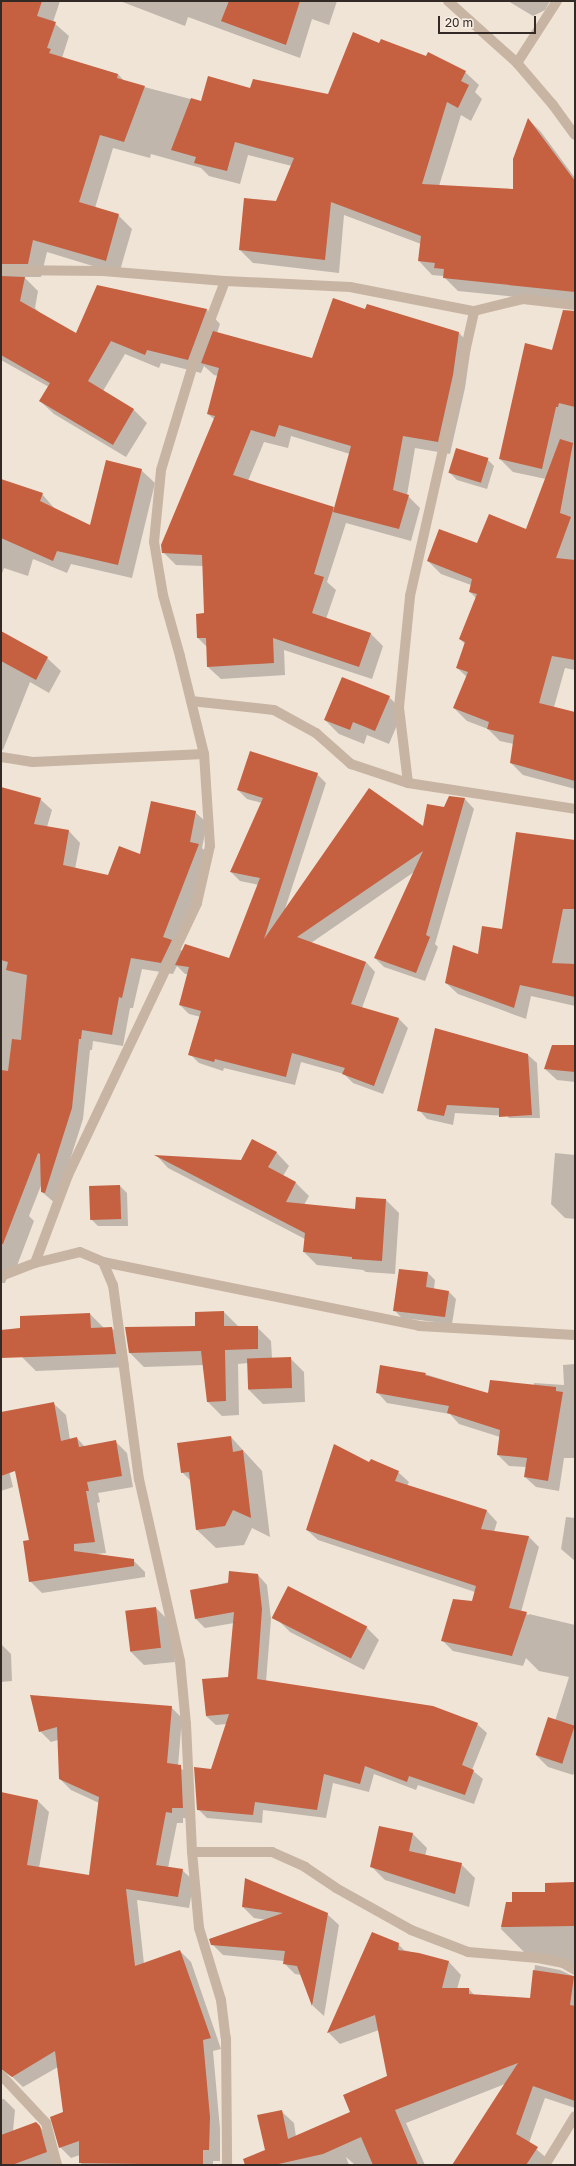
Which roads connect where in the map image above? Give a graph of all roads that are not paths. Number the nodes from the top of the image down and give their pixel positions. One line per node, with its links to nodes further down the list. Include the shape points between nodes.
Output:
1 (448, 1): 3 (street)
2 (558, 1): 3 (street)
3 (517, 63): 4 (street)
4 (575, 135)
5 (1, 270): 6 (street, via 102,271)
6 (225, 281): 8 (street, via 350,287); 9 (street, via 193,365 161,470 154,542 163,595)
7 (575, 305): 8 (street, via 523,299)
8 (474, 311): 12 (street, via 410,596 399,708)
9 (191, 701): 10 (street); 12 (street, via 274,710 316,733 351,764)
10 (204, 754): 11 (street, via 33,762); 15 (street, via 210,846 197,903 68,1175)
11 (1, 757)
12 (408, 783): 13 (street)
13 (575, 809)
14 (103, 1262): 15 (street, via 80,1252); 17 (street, via 419,1326); 18 (street, via 113,1286 139,1479 180,1661 186,1724)
15 (34, 1263): 16 (street)
16 (1, 1276)
17 (575, 1335)
18 (192, 1852): 19 (street, via 272,1852 306,1867 336,1888 418,1933 468,1952 538,1958 563,1963); 23 (street, via 200,1928 221,2000 226,2038)
19 (575, 1970)
20 (1, 2075): 22 (street, via 46,2123)
21 (575, 2116): 24 (street)
22 (57, 2165)
23 (227, 2165)
24 (545, 2165)

